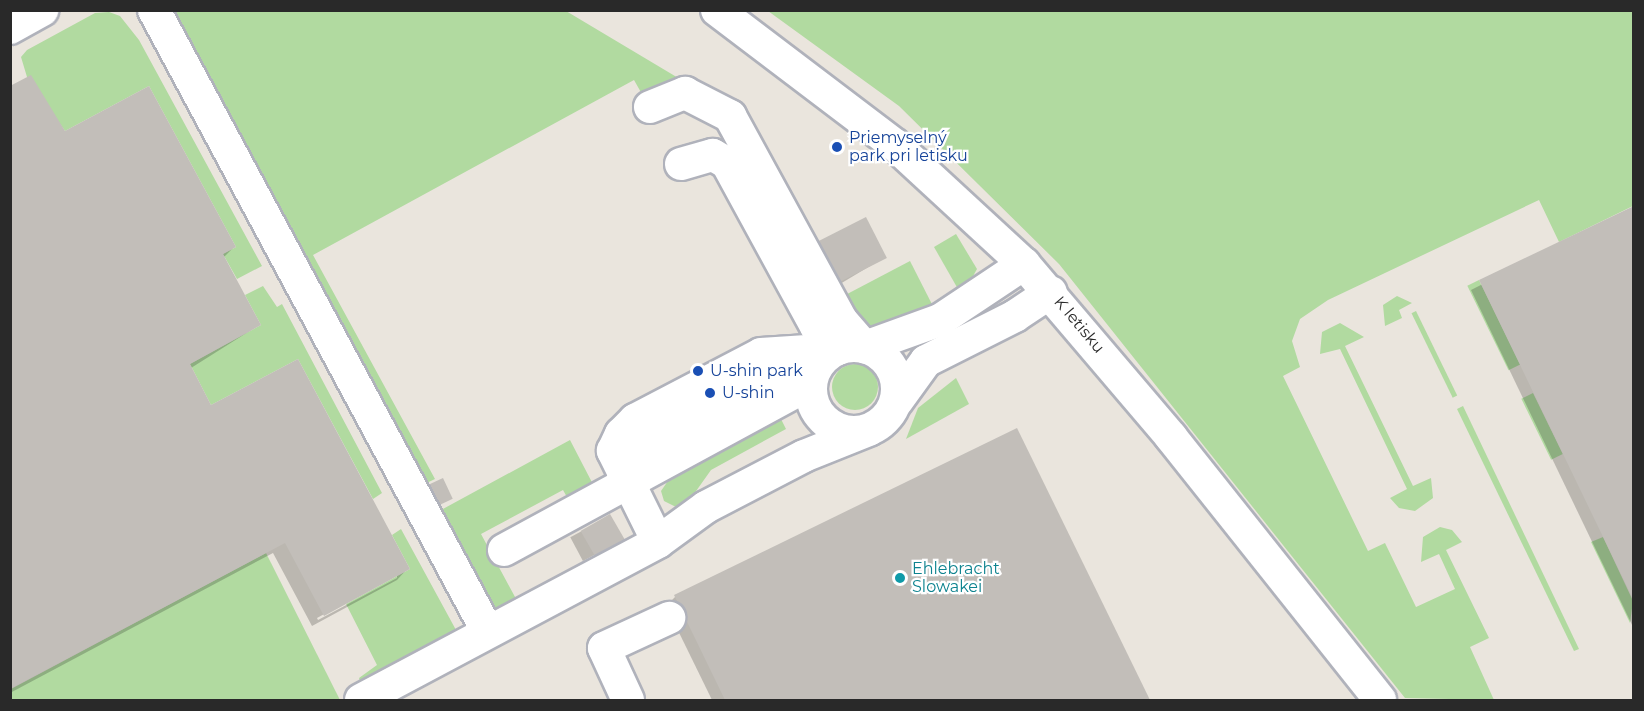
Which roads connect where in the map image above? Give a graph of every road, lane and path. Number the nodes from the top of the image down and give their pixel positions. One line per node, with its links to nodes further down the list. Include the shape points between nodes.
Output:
1 (42, 10): 4 (street)
2 (154, 10): 17 (street)
3 (717, 10): 7 (street, K letisku, via 895,145)
4 (10, 28)
5 (650, 107): 9 (street, via 685,93 730,116 842,321)
6 (681, 164): 9 (street, via 713,155 727,163 816,326)
7 (1024, 264): 8 (street, K letisku); 9 (street, via 940,320)
8 (1051, 292): 11 (street, via 1015,316 926,361); 20 (street, K letisku)
9 (852, 348): 10 (street, via 816,368); 11 (street, via 891,366); 13 (street, via 761,354 635,420 613,451)
10 (811, 382): 12 (street, via 811,398 826,423 840,431); 13 (street)
11 (897, 401): 12 (street, via 882,424)
12 (869, 430): 14 (street, via 794,461 706,507)
13 (625, 478): 14 (street); 15 (street)
14 (658, 542): 17 (street)
15 (504, 550)
16 (669, 618): 19 (street, via 604,648)
17 (488, 632): 18 (street)
18 (361, 700)
19 (628, 700)
20 (1380, 700)

